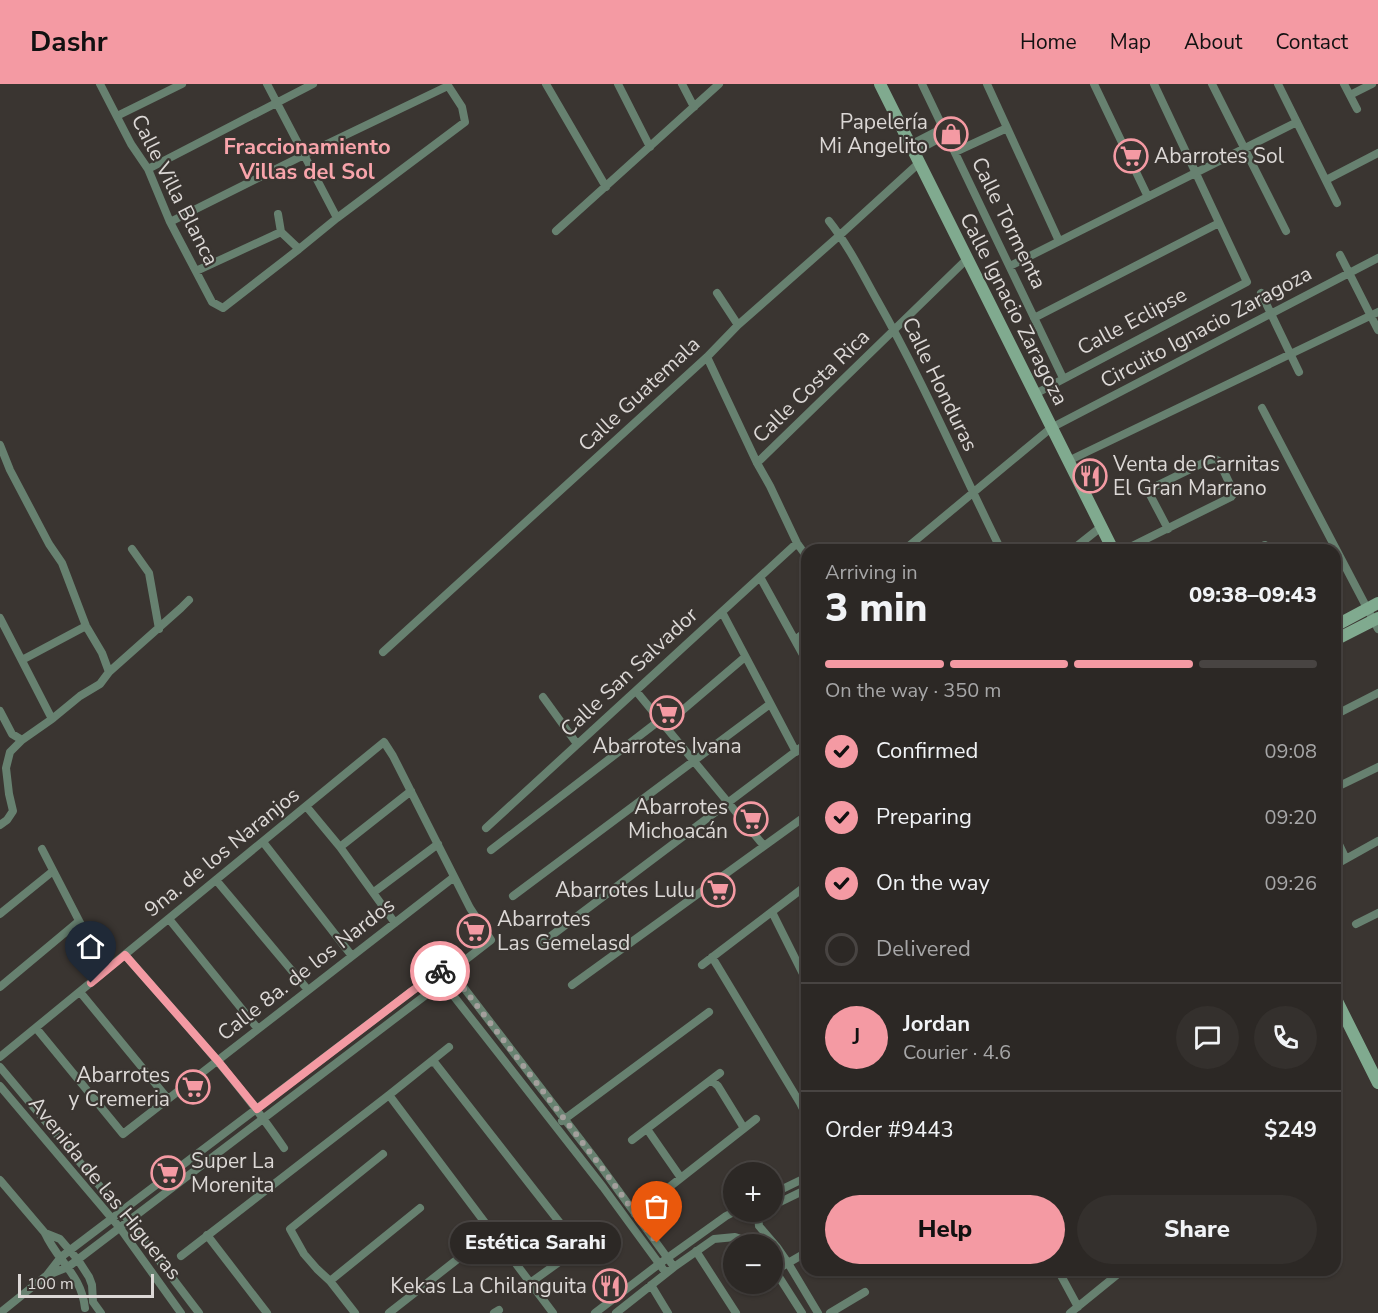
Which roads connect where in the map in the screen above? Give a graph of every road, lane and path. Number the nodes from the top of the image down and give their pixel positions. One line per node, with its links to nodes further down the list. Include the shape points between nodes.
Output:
1 (100, 84): 24 (street, Calle Villa Blanca)
2 (182, 84): 19 (street)
3 (267, 84): 21 (street)
4 (313, 84): 21 (street)
5 (546, 84): 37 (street)
6 (618, 84): 28 (street)
7 (682, 84): 22 (street)
8 (720, 84): 22 (street)
9 (880, 84): 31 (main road, Calle Ignacio Zaragoza)
10 (922, 84): 27 (street, Calle Tormenta)
11 (987, 84): 26 (street)
12 (1094, 84): 38 (street)
13 (1154, 84): 35 (street)
14 (1212, 84): 29 (street)
15 (1278, 84): 25 (street)
16 (1344, 84): 20 (street)
17 (1372, 84): 20 (street)
18 (447, 85): 33 (street); 41 (street, via 462,107 465,122)
19 (169, 87): 24 (street)
20 (1350, 95): 23 (street)
21 (276, 102): 33 (street); 34 (street)
22 (694, 107): 28 (street)
23 (1357, 109)
24 (117, 116): 34 (street, Calle Villa Blanca)
25 (1297, 122): 29 (street); 36 (street)
26 (1007, 128): 30 (street); 49 (street)
27 (945, 132): 30 (street, Calle Tormenta); 31 (street, Calle Guatemala)
28 (650, 147): 37 (street)
29 (1244, 148): 35 (street); 46 (street)
30 (955, 152): 54 (street, Calle Tormenta)
31 (914, 153): 48 (street, Calle Guatemala); 53 (main road, Calle Ignacio Zaragoza)
32 (1378, 153): 36 (street)
33 (304, 155): 41 (street); 43 (street)
34 (148, 169): 43 (street, Calle Villa Blanca)
35 (1196, 173): 38 (street); 44 (street)
36 (1326, 180): 39 (street)
37 (606, 187): 45 (street)
38 (1148, 197): 49 (street)
39 (1337, 203)
40 (278, 214): 47 (street)
41 (337, 218): 50 (street)
42 (829, 221): 48 (street, Calle Honduras)
43 (170, 222): 55 (street, Calle Villa Blanca)
44 (1220, 224): 61 (street); 68 (street, Calle Eclipse, via 1247,282)
45 (556, 231)
46 (1286, 231)
47 (281, 232): 50 (street); 55 (street)
48 (840, 236): 62 (street, Calle Guatemala); 63 (street, Calle Honduras)
49 (1059, 241): 54 (street)
50 (299, 249): 55 (street, Calle Villa Blanca, via 223,308 212,302)
51 (1340, 255): 56 (street)
52 (1378, 258): 56 (street, Circuito Ignacio Zaragoza)
53 (967, 259): 63 (street, Calle Costa Rica); 69 (main road, Calle Ignacio Zaragoza)
54 (1010, 266): 61 (street, Calle Tormenta)
55 (196, 271)
56 (1349, 273): 59 (street); 60 (street, Circuito Ignacio Zaragoza)
57 (717, 293): 62 (street)
58 (1261, 293): 60 (street)
59 (1374, 313): 64 (street); 65 (street)
60 (1271, 314): 65 (street); 71 (street, Circuito Ignacio Zaragoza)
61 (1034, 318): 68 (street, Calle Tormenta)
62 (738, 325): 66 (street, Calle Guatemala)
63 (894, 330): 74 (street, Calle Costa Rica); 75 (street, Calle Honduras)
64 (1378, 330)
65 (1291, 354): 67 (street); 73 (street)
66 (707, 357): 74 (street); 100 (street, Calle Guatemala)
67 (1299, 372)
68 (1063, 378): 69 (street, Calle Eclipse)
69 (1035, 394): 71 (main road, Calle Ignacio Zaragoza)
70 (1262, 408): 84 (street)
71 (1052, 428): 73 (main road, Calle Ignacio Zaragoza); 75 (street, Circuito Ignacio Zaragoza)
72 (0, 445): 94 (street, via 15,480 62,563)
73 (1068, 461): 76 (main road, Calle Ignacio Zaragoza)
74 (757, 464): 78 (street)
75 (973, 493): 79 (street, Circuito Ignacio Zaragoza); 80 (street, Calle Honduras)
76 (1101, 527): 81 (street); 82 (main road, Calle Ignacio Zaragoza)
77 (1168, 529): 77 (street, via 1231,497 1234,493 1219,461 1209,460 1148,491); 83 (street)
78 (797, 543): 86 (street); 88 (street, Calle San Salvador)
79 (911, 544)
80 (998, 544)
81 (1080, 544)
82 (1110, 544)
83 (1137, 544)
84 (1336, 544)
85 (132, 549): 95 (street, via 149,573)
86 (801, 549)
87 (1341, 553): 91 (street)
88 (760, 577): 90 (street, Calle San Salvador); 98 (street)
89 (189, 600): 95 (street)
90 (722, 612): 101 (street); 104 (street, Calle San Salvador)
91 (1375, 616): 93 (main road); 97 (main road)
92 (0, 618): 102 (street)
93 (1341, 624)
94 (86, 626): 102 (street); 103 (street)
95 (159, 629): 103 (street)
96 (801, 636): 98 (street)
97 (1341, 636)
98 (795, 640): 99 (street)
99 (801, 651)
100 (383, 652)
101 (746, 657): 107 (street); 111 (street)
102 (22, 660): 110 (street)
103 (109, 672): 110 (street, via 100,684)
104 (636, 691): 111 (street); 113 (street, Calle San Salvador)
105 (1378, 693): 109 (street)
106 (543, 697): 113 (street)
107 (770, 704): 115 (street); 116 (street)
108 (0, 711): 112 (street, via 12,734)
109 (1341, 712)
110 (52, 719): 112 (street)
111 (662, 723): 116 (street); 132 (street)
112 (22, 740): 123 (street, via 10,752 6,768 13,811)
113 (577, 744): 124 (street, Calle San Salvador)
114 (801, 748): 115 (street)
115 (796, 752): 120 (street)
116 (693, 761): 120 (street); 140 (street)
117 (1378, 767): 118 (street)
118 (1341, 785)
119 (411, 791): 121 (street, 9na. de los Naranjos, via 384,742); 127 (street); 129 (street)
120 (728, 802): 128 (street); 148 (street)
121 (306, 806): 126 (street, 9na. de los Naranjos); 129 (street)
122 (801, 819): 128 (street)
123 (0, 825)
124 (486, 828)
125 (1378, 841): 133 (street)
126 (262, 842): 137 (street, 9na. de los Naranjos); 150 (street)
127 (438, 844): 136 (street); 139 (street)
128 (764, 846): 157 (street)
129 (340, 847): 139 (street)
130 (42, 849): 135 (street)
131 (1341, 849): 133 (street)
132 (491, 850)
133 (1346, 859): 134 (street)
134 (1341, 862)
135 (53, 871): 142 (street); 145 (street)
136 (454, 877): 146 (street, Calle 8a. de los Nardos); 155 (street, via 491,939)
137 (216, 880): 144 (street, 9na. de los Naranjos); 159 (street)
138 (801, 890): 141 (street)
139 (374, 892): 146 (street)
140 (513, 896)
141 (772, 912): 151 (street); 153 (street)
142 (0, 914)
143 (1377, 916): 147 (street)
144 (168, 919): 149 (street, 9na. de los Naranjos); 164 (street)
145 (79, 921): 154 (street); 158 (street)
146 (395, 923): 150 (street, Calle 8a. de los Nardos)
147 (1356, 924)
148 (543, 942)
149 (125, 955): 154 (street, 9na. de los Naranjos); 167 (street)
150 (352, 956): 159 (street, Calle 8a. de los Nardos)
151 (712, 957): 152 (street); 175 (street)
152 (702, 964)
153 (801, 970)
154 (105, 971): 160 (street, 9na. de los Naranjos)
155 (451, 972): 156 (street); 177 (street, via 442,970 434,975); 179 (street)
156 (445, 985): 178 (street, via 439,985); 181 (street)
157 (572, 985)
158 (0, 987)
159 (308, 990): 164 (street, Calle 8a. de los Nardos)
160 (80, 992): 163 (street, 9na. de los Naranjos); 176 (street)
161 (1341, 1008): 172 (main road)
162 (709, 1012): 179 (street)
163 (36, 1028): 166 (street, 9na. de los Naranjos); 176 (street, Calle 8a. de los Nardos, via 123,1134)
164 (258, 1029): 167 (street, Calle 8a. de los Nardos)
165 (449, 1047): 168 (street)
166 (0, 1058)
167 (218, 1061): 176 (street, Calle 8a. de los Nardos); 177 (street)
168 (431, 1062): 174 (street); 204 (street)
169 (0, 1067): 194 (street, Avenida de las Higueras)
170 (720, 1073): 171 (street)
171 (711, 1080): 182 (street); 183 (street)
172 (1378, 1083)
173 (0, 1086): 197 (street, Avenida de las Higueras)
174 (389, 1095): 202 (street); 225 (street)
175 (801, 1098)
176 (168, 1100)
177 (257, 1109): 178 (street); 194 (street)
178 (264, 1118): 185 (street); 198 (street)
179 (565, 1119): 181 (street); 195 (street)
180 (756, 1119): 183 (street)
181 (555, 1126): 215 (street)
182 (647, 1129): 184 (street); 187 (street)
183 (743, 1129): 187 (street)
184 (632, 1140)
185 (284, 1148)
186 (383, 1154): 223 (street, via 290,1229 304,1254)
187 (681, 1178): 195 (street)
188 (0, 1179): 201 (street)
189 (801, 1180): 190 (street)
190 (783, 1189)
191 (801, 1192): 192 (street)
192 (783, 1201)
193 (420, 1208): 223 (street)
194 (122, 1212): 197 (street); 198 (street, Avenida de las Higueras)
195 (635, 1214): 212 (street)
196 (723, 1218): 212 (street)
197 (112, 1219): 200 (street, Avenida de las Higueras); 205 (street)
198 (129, 1221): 200 (street); 234 (street, Avenida de las Higueras)
199 (759, 1222): 214 (street)
200 (120, 1228): 213 (street); 233 (street, Avenida de las Higueras)
201 (45, 1233): 205 (street, via 60,1239); 210 (street)
202 (207, 1235): 209 (street); 235 (street)
203 (723, 1238): 206 (street, via 714,1239)
204 (575, 1245): 207 (street); 225 (street, via 573,1252)
205 (71, 1250): 210 (street); 213 (street)
206 (696, 1251): 218 (street); 241 (street)
207 (589, 1254)
208 (801, 1255): 214 (street)
209 (181, 1256)
210 (61, 1257): 217 (street); 220 (street)
211 (459, 1258): 237 (street)
212 (668, 1258): 215 (street); 218 (street)
213 (78, 1260): 217 (street); 229 (street, via 92,1285)
214 (788, 1263): 216 (street); 243 (street)
215 (659, 1264): 219 (street); 230 (street)
216 (783, 1265)
217 (68, 1267): 220 (street); 229 (street, via 81,1290)
218 (674, 1267): 219 (street)
219 (666, 1273): 226 (street)
220 (47, 1275): 231 (street)
221 (1061, 1276): 228 (street)
222 (1116, 1276): 228 (street)
223 (330, 1281): 236 (street)
224 (783, 1282): 242 (street)
225 (530, 1283): 238 (street)
226 (651, 1285): 239 (street); 240 (street)
227 (865, 1292): 244 (street)
228 (1078, 1307): 245 (street)
229 (85, 1308): 232 (street)
230 (600, 1312)
231 (0, 1313)
232 (101, 1313)
233 (181, 1313)
234 (199, 1313)
235 (267, 1313)
236 (355, 1313)
237 (389, 1313)
238 (553, 1313)
239 (616, 1313)
240 (668, 1313)
241 (736, 1313)
242 (802, 1313)
243 (818, 1313)
244 (830, 1313)
245 (1070, 1313)

